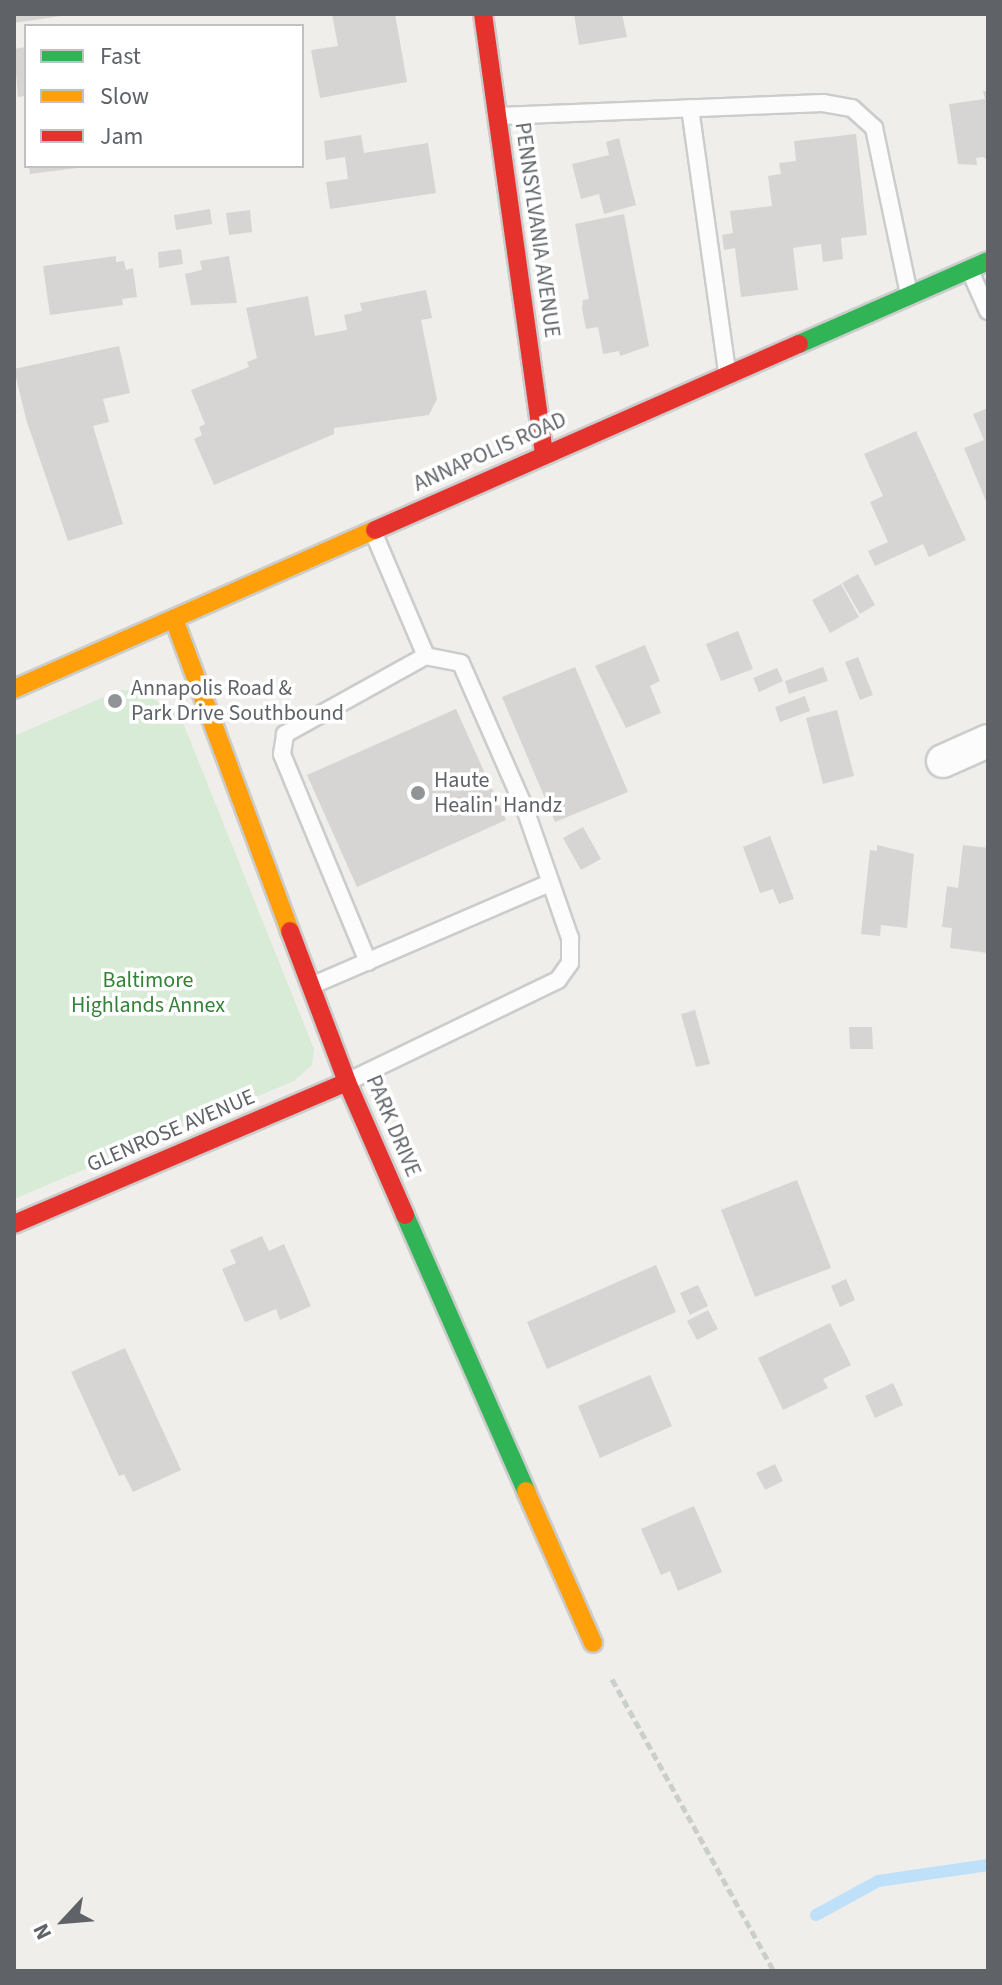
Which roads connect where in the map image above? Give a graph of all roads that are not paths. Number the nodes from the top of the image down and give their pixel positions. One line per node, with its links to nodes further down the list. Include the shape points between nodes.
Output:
1 (483, 14): 3 (street, PENNSYLVANIA AVENUE)
2 (690, 108): 3 (lane); 6 (lane, via 823,103 852,108 874,128); 8 (lane)
3 (497, 116): 9 (street, PENNSYLVANIA AVENUE)
4 (988, 261): 5 (street, ANNAPOLIS ROAD)
5 (969, 269): 6 (street, ANNAPOLIS ROAD); 7 (lane)
6 (910, 295): 8 (street, ANNAPOLIS ROAD)
7 (988, 311)
8 (728, 374): 9 (street, ANNAPOLIS ROAD)
9 (544, 454): 10 (street, ANNAPOLIS ROAD)
10 (372, 530): 11 (street, ANNAPOLIS ROAD); 12 (lane)
11 (174, 619): 13 (street, ANNAPOLIS ROAD); 18 (street, PARK DRIVE)
12 (426, 656): 16 (lane, via 461,663 525,809); 17 (lane, via 285,734 282,754)
13 (14, 689)
14 (988, 741): 15 (street)
15 (943, 761)
16 (550, 883): 17 (lane); 19 (lane, via 570,938 570,963 558,980)
17 (368, 962): 18 (lane)
18 (311, 986): 19 (street, PARK DRIVE)
19 (347, 1082): 20 (street, GLENROSE AVENUE); 21 (street, PARK DRIVE)
20 (14, 1224)
21 (593, 1643)

